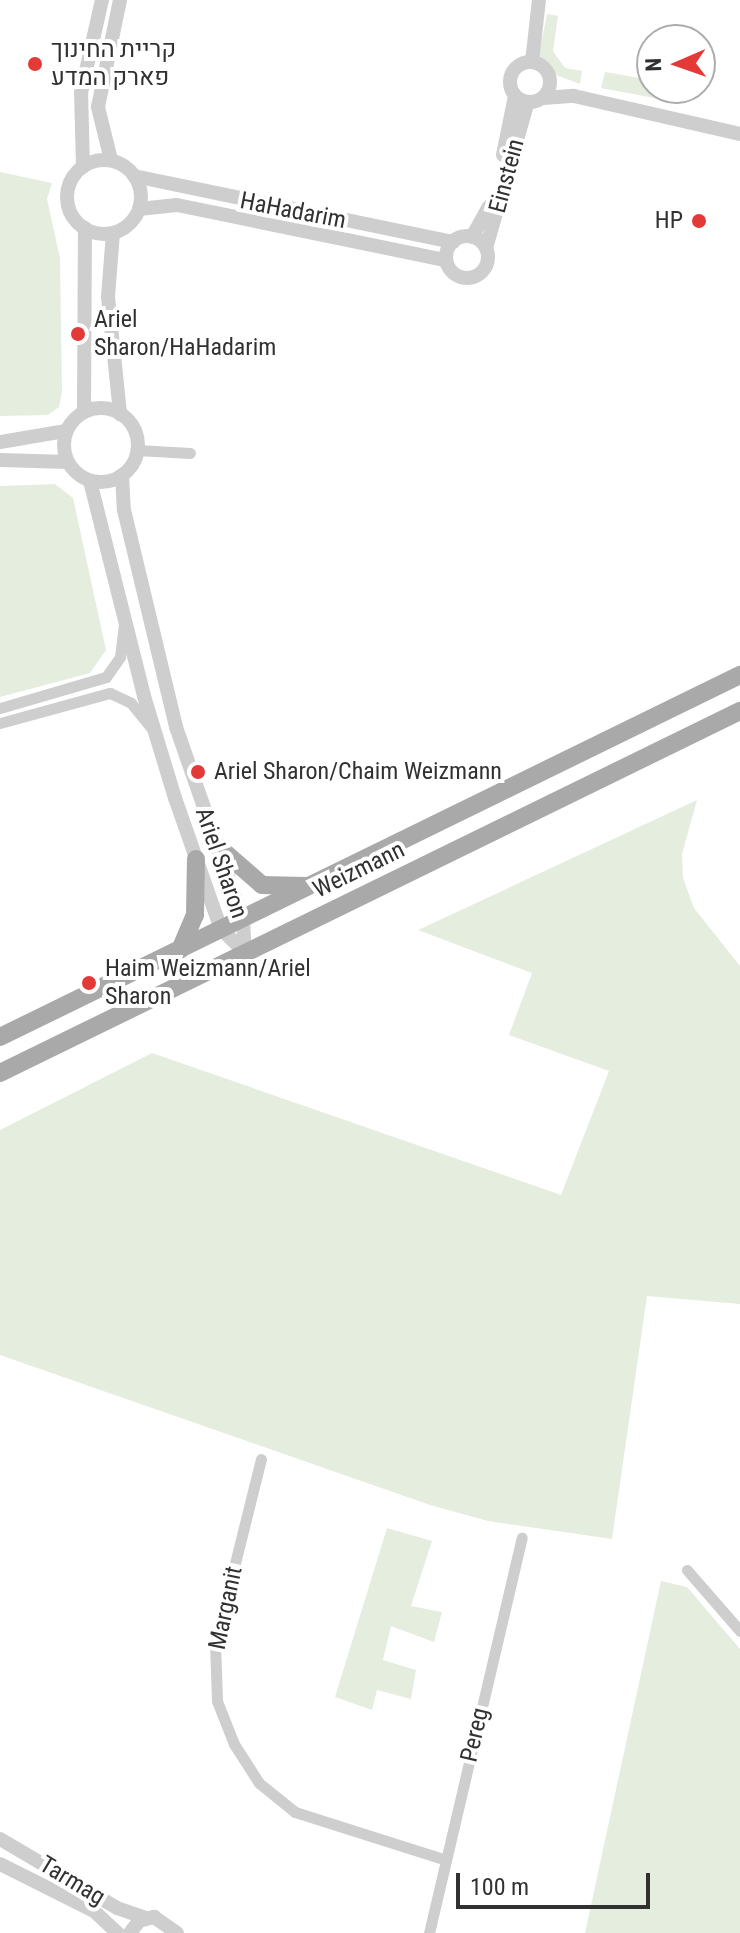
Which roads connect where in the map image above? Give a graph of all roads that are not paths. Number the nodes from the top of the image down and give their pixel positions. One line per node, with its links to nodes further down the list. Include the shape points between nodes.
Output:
1 (102, 0): 11 (street, via 81,93)
2 (120, 0): 10 (street, via 98,107)
3 (539, 0): 4 (street)
4 (532, 62): 5 (street, via 544,67); 8 (street, Einstein, via 513,70 509,83)
5 (550, 82): 6 (street); 7 (street)
6 (574, 96): 7 (street); 9 (street)
7 (543, 98): 8 (street)
8 (522, 99): 16 (street, Einstein, via 485,221); 18 (street, Einstein)
9 (740, 134)
10 (111, 160): 11 (street); 12 (street)
11 (83, 167): 14 (street, via 71,180 68,202)
12 (134, 176): 13 (street); 17 (street, HaHadarim)
13 (139, 209): 15 (street); 19 (street, HaHadarim, via 177,205)
14 (85, 228): 15 (street); 20 (street)
15 (113, 233): 21 (street, via 108,297)
16 (472, 237): 17 (street); 18 (street)
17 (453, 242): 19 (street)
18 (486, 248): 19 (street, via 486,268 472,278 453,273)
19 (446, 260)
20 (84, 412): 21 (street, via 102,408); 22 (street)
21 (120, 414): 24 (street, via 134,429)
22 (66, 431): 23 (street); 27 (street)
23 (0, 442)
24 (137, 450): 25 (street); 28 (street)
25 (190, 453)
26 (0, 460): 27 (street)
27 (68, 462): 29 (street)
28 (122, 475): 29 (street); 36 (street, Ariel Sharon, via 124,510 148,617 176,727)
29 (90, 481): 30 (street, Ariel Sharon)
30 (124, 618): 32 (street, via 120,657 106,677); 35 (street, Ariel Sharon)
31 (740, 675): 38 (main road, Weizmann)
32 (0, 708)
33 (740, 711): 42 (main road, Weizmann)
34 (0, 723): 35 (street, via 110,693 131,703)
35 (154, 732): 37 (street, Ariel Sharon)
36 (215, 844): 38 (main road, via 262,885); 39 (street, Ariel Sharon)
37 (196, 859): 40 (street, Ariel Sharon); 41 (main road, via 195,915)
38 (312, 885): 39 (main road, Weizmann)
39 (243, 919): 40 (main road, Weizmann); 42 (street, Ariel Sharon)
40 (221, 929): 41 (main road, Weizmann); 42 (street, Ariel Sharon)
41 (180, 950): 43 (main road, Weizmann)
42 (245, 952): 44 (main road, Weizmann)
43 (0, 1037)
44 (0, 1073)
45 (261, 1459): 50 (street, Marganit, via 215,1643 217,1701 234,1744 259,1783 295,1812)
46 (522, 1538): 50 (street, Pereg)
47 (687, 1570): 48 (street)
48 (740, 1631)
49 (0, 1839): 52 (street, Tarmag, via 117,1908)
50 (446, 1860): 56 (street, Pereg)
51 (0, 1864): 54 (street, Tarmag, via 94,1911)
52 (146, 1918): 53 (street, Tarmag, via 162,1918); 55 (street)
53 (176, 1932)
54 (118, 1933)
55 (130, 1933)
56 (429, 1933)

